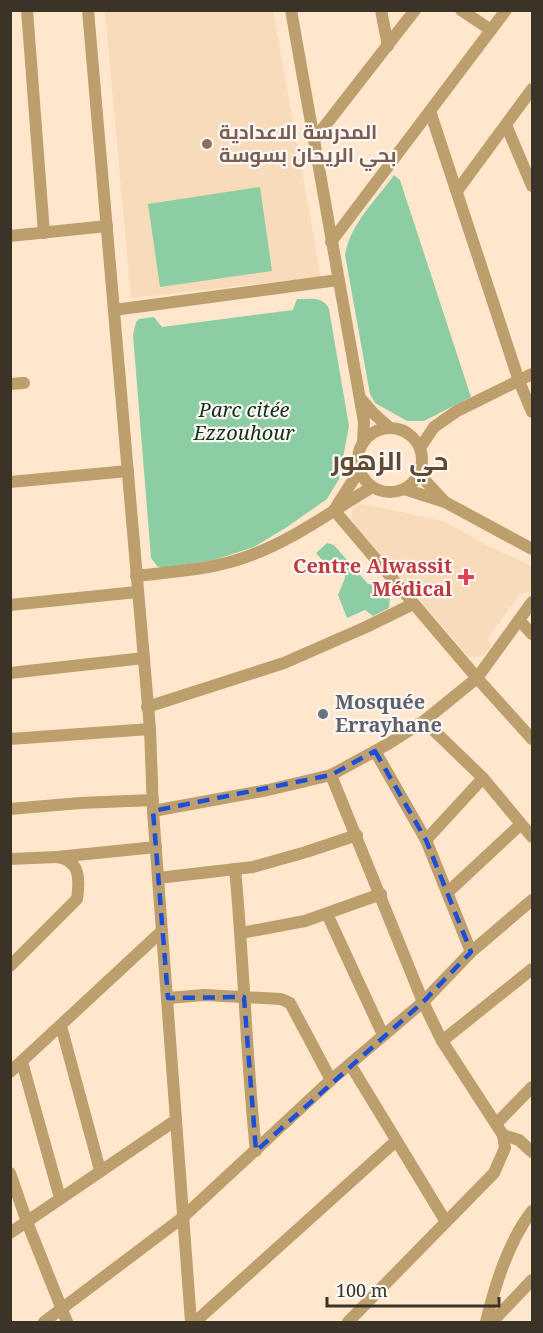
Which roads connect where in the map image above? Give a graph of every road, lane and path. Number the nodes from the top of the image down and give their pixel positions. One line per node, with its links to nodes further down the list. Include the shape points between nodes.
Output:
1 (27, 10): 17 (street)
2 (88, 10): 16 (street)
3 (291, 10): 13 (street)
4 (381, 10): 9 (street)
5 (415, 10): 9 (street)
6 (461, 10): 8 (street)
7 (506, 10): 8 (street)
8 (491, 30): 11 (street)
9 (388, 46): 13 (street)
10 (532, 89): 12 (street)
11 (430, 111): 15 (street); 19 (street)
12 (506, 125): 14 (street); 15 (street)
13 (314, 140): 19 (street)
14 (532, 186)
15 (457, 191): 23 (street)
16 (107, 226): 17 (street); 21 (street)
17 (44, 233): 18 (street)
18 (10, 236)
19 (331, 242): 20 (street)
20 (339, 280): 21 (street); 26 (street)
21 (114, 310): 33 (street)
22 (532, 374): 23 (street)
23 (519, 381): 27 (street); 28 (street)
24 (24, 382): 25 (street)
25 (10, 384)
26 (359, 398): 29 (street); 31 (street)
27 (532, 412)
28 (434, 427): 30 (street); 32 (street)
29 (390, 428): 30 (street); 31 (street, via 379,429)
30 (407, 432): 32 (street)
31 (363, 443): 34 (street)
32 (420, 448): 35 (street, via 423,461)
33 (128, 471): 36 (street); 42 (street)
34 (360, 471): 37 (street); 40 (street)
35 (419, 474): 38 (street); 39 (street)
36 (10, 482)
37 (372, 487): 38 (street, via 382,492); 40 (street)
38 (404, 489): 39 (street)
39 (444, 502): 41 (street)
40 (334, 510): 42 (street, via 271,547 238,560); 45 (street)
41 (532, 549)
42 (136, 576): 43 (street)
43 (137, 592): 46 (street); 49 (street)
44 (532, 602): 47 (street)
45 (413, 604): 51 (street); 52 (street, via 284,663)
46 (10, 605)
47 (519, 620): 48 (street); 51 (street)
48 (532, 634)
49 (144, 658): 50 (street); 52 (street)
50 (10, 673)
51 (477, 678): 53 (street); 55 (street)
52 (147, 707): 54 (street)
53 (424, 721): 57 (street); 59 (street)
54 (150, 729): 56 (street); 60 (street)
55 (532, 738)
56 (10, 740)
57 (375, 751): 58 (street); 65 (street)
58 (332, 775): 60 (street, via 268,790); 63 (street)
59 (483, 778): 62 (street); 65 (street)
60 (153, 806): 61 (street, via 80,803); 66 (street)
61 (10, 809)
62 (522, 824): 64 (street); 71 (street)
63 (357, 835): 69 (street); 72 (street)
64 (532, 837)
65 (426, 840): 71 (street)
66 (156, 847): 67 (street); 70 (street)
67 (57, 857): 68 (street); 78 (street, via 73,863 79,886 77,899)
68 (10, 859)
69 (235, 869): 70 (street); 76 (street)
70 (158, 878): 75 (street)
71 (448, 892): 77 (street)
72 (381, 894): 74 (street); 82 (street)
73 (532, 900): 77 (street)
74 (327, 914): 76 (street); 84 (street)
75 (162, 931): 81 (street); 83 (street)
76 (241, 933): 80 (street)
77 (471, 952): 82 (street)
78 (10, 966)
79 (532, 969): 85 (street)
80 (244, 997): 81 (street, via 204,994); 89 (street, via 290,1003); 94 (street)
81 (168, 998): 91 (street)
82 (423, 1002): 84 (street); 85 (street)
83 (61, 1026): 86 (street); 96 (street)
84 (383, 1035): 87 (street)
85 (442, 1041): 92 (street)
86 (22, 1062): 88 (street); 98 (street)
87 (350, 1064): 89 (street); 93 (street)
88 (10, 1072)
89 (331, 1080): 94 (street)
90 (532, 1087): 92 (street)
91 (176, 1120): 96 (street); 100 (street)
92 (499, 1130): 95 (street); 101 (street, via 505,1149 494,1173)
93 (396, 1141): 101 (street); 108 (street)
94 (256, 1151): 100 (street)
95 (532, 1152)
96 (100, 1170): 98 (street)
97 (10, 1173): 102 (street)
98 (60, 1198): 102 (street)
99 (532, 1211): 110 (street, via 504,1267)
100 (182, 1218): 105 (street); 108 (street)
101 (446, 1221): 109 (street)
102 (27, 1222): 103 (street); 105 (street)
103 (10, 1233)
104 (532, 1280): 111 (street)
105 (63, 1310): 106 (street); 107 (street)
106 (44, 1323)
107 (67, 1323)
108 (193, 1323)
109 (348, 1323)
110 (486, 1323)
111 (492, 1323)

